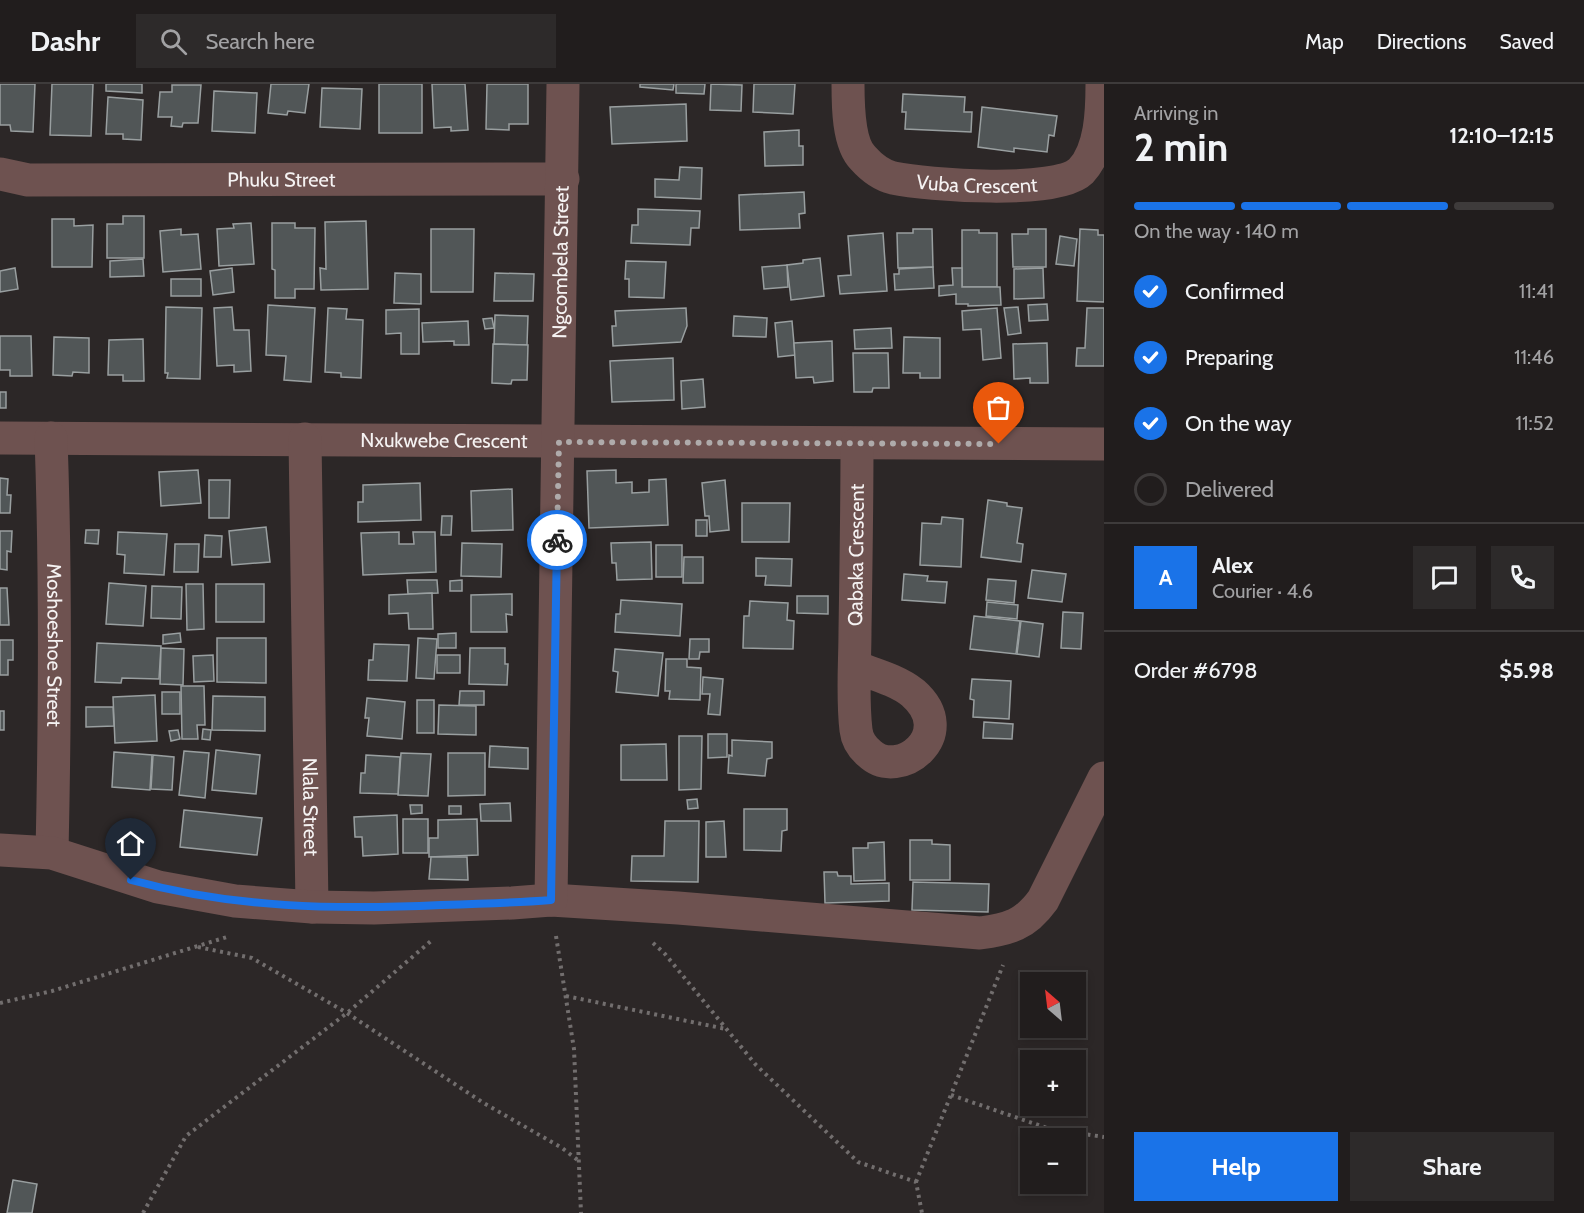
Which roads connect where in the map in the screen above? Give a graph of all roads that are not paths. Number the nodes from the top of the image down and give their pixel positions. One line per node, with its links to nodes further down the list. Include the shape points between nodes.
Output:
1 (563, 84): 5 (street, Ngcombela Street)
2 (848, 84): 3 (street, Vuba Crescent, via 851,135 860,156 876,170 891,178 1020,186 1065,180 1079,173 1088,162 1100,122)
3 (1102, 84)
4 (0, 174): 5 (street, Phuku Street, via 27,180)
5 (563, 179): 9 (street, Ngcombela Street)
6 (0, 438): 7 (street, Nxukwebe Crescent)
7 (51, 438): 8 (street, Nxukwebe Crescent); 15 (street, Moshoeshoe Street, via 56,678)
8 (305, 439): 9 (street, Nxukwebe Crescent); 17 (street, Nlala Street)
9 (559, 442): 10 (street, Nxukwebe Crescent); 16 (street, Ngcombela Street)
10 (857, 444): 11 (street, Nxukwebe Crescent); 12 (street, Qabaka Crescent)
11 (1104, 444)
12 (855, 667)
13 (1104, 778): 16 (street, via 1043,900 1033,914 1001,930 965,933)
14 (0, 850): 15 (street)
15 (52, 853): 17 (street, via 158,887 235,901)
16 (551, 900): 17 (street)
17 (312, 907)

